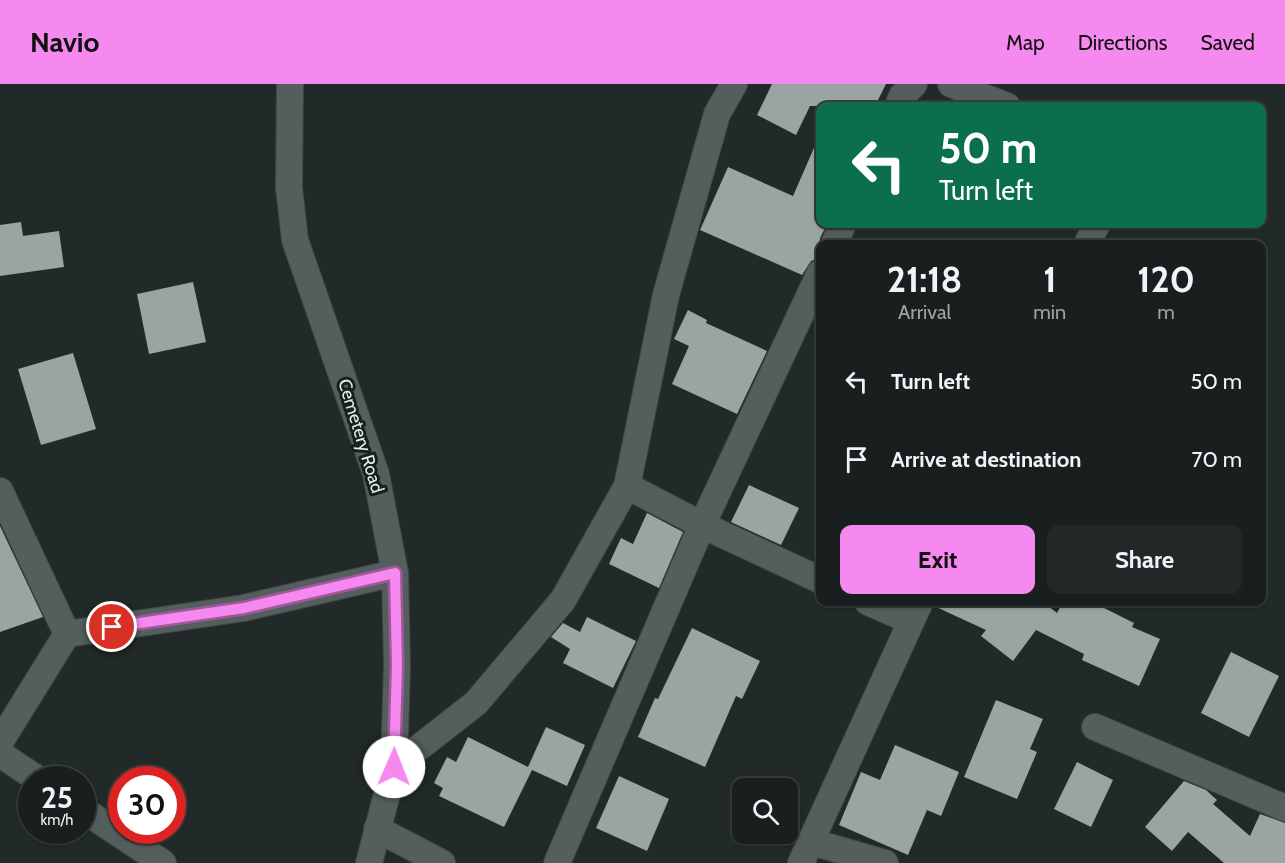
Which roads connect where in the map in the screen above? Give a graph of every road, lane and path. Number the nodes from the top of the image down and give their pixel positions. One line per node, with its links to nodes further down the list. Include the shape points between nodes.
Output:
1 (290, 84): 11 (street, Cemetery Road, via 289,188 296,240 376,474)
2 (734, 84): 8 (street, via 717,114 666,295)
3 (914, 84): 5 (street)
4 (951, 84): 6 (street)
5 (899, 102)
6 (997, 102)
7 (816, 282): 10 (street)
8 (627, 486): 10 (street); 20 (street, via 562,600 476,703)
9 (0, 491): 15 (street)
10 (702, 525): 12 (street); 28 (street)
11 (395, 573): 15 (street, via 244,608); 20 (street, Cemetery Road)
12 (816, 578)
13 (889, 606): 14 (street)
14 (916, 611): 24 (street)
15 (68, 634): 17 (street)
16 (1095, 727): 21 (street)
17 (0, 742)
18 (0, 754): 19 (street)
19 (18, 766)
20 (394, 767): 23 (street, Cemetery Road)
21 (1285, 808)
22 (96, 818): 25 (street)
23 (377, 829): 26 (street, Cemetery Road); 27 (street)
24 (807, 853): 29 (street)
25 (163, 863)
26 (369, 863)
27 (442, 863)
28 (557, 863)
29 (885, 863)

